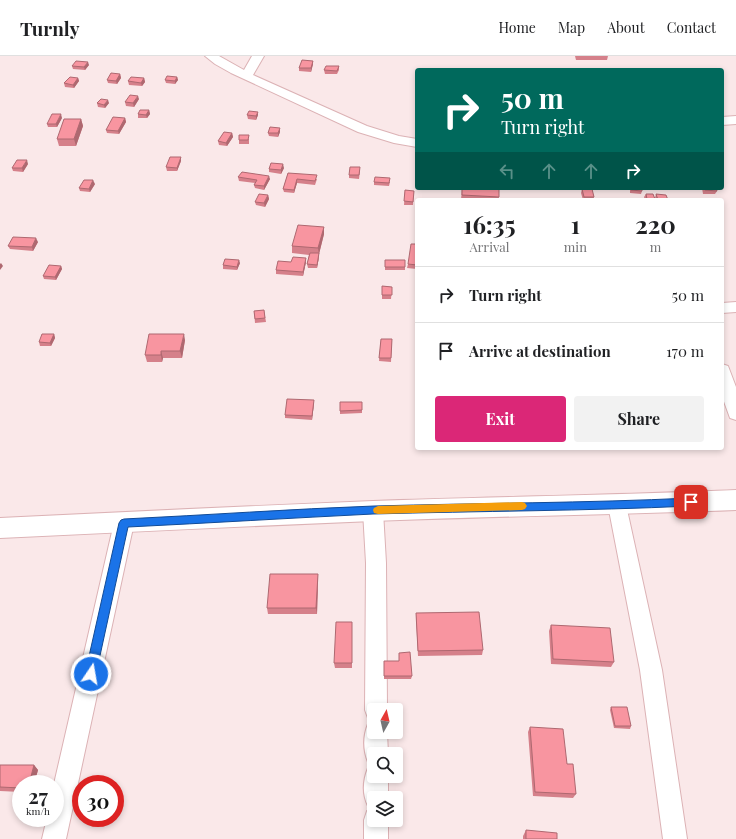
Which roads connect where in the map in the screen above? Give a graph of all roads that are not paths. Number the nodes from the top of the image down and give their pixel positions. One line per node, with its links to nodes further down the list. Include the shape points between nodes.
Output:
1 (211, 56): 3 (street, via 222,65)
2 (258, 56): 3 (street)
3 (246, 76): 6 (street, via 367,132)
4 (736, 120): 5 (street)
5 (724, 121)
6 (415, 143)
7 (736, 307): 8 (street)
8 (724, 308)
9 (724, 376): 10 (street)
10 (736, 413)
11 (736, 500): 12 (street)
12 (617, 505): 13 (street); 20 (street, via 651,670)
13 (372, 510): 14 (street); 16 (street, via 376,563)
14 (124, 523): 15 (street); 18 (street)
15 (0, 528)
16 (376, 703)
17 (376, 827): 19 (street)
18 (54, 839)
19 (376, 839)
20 (675, 839)

